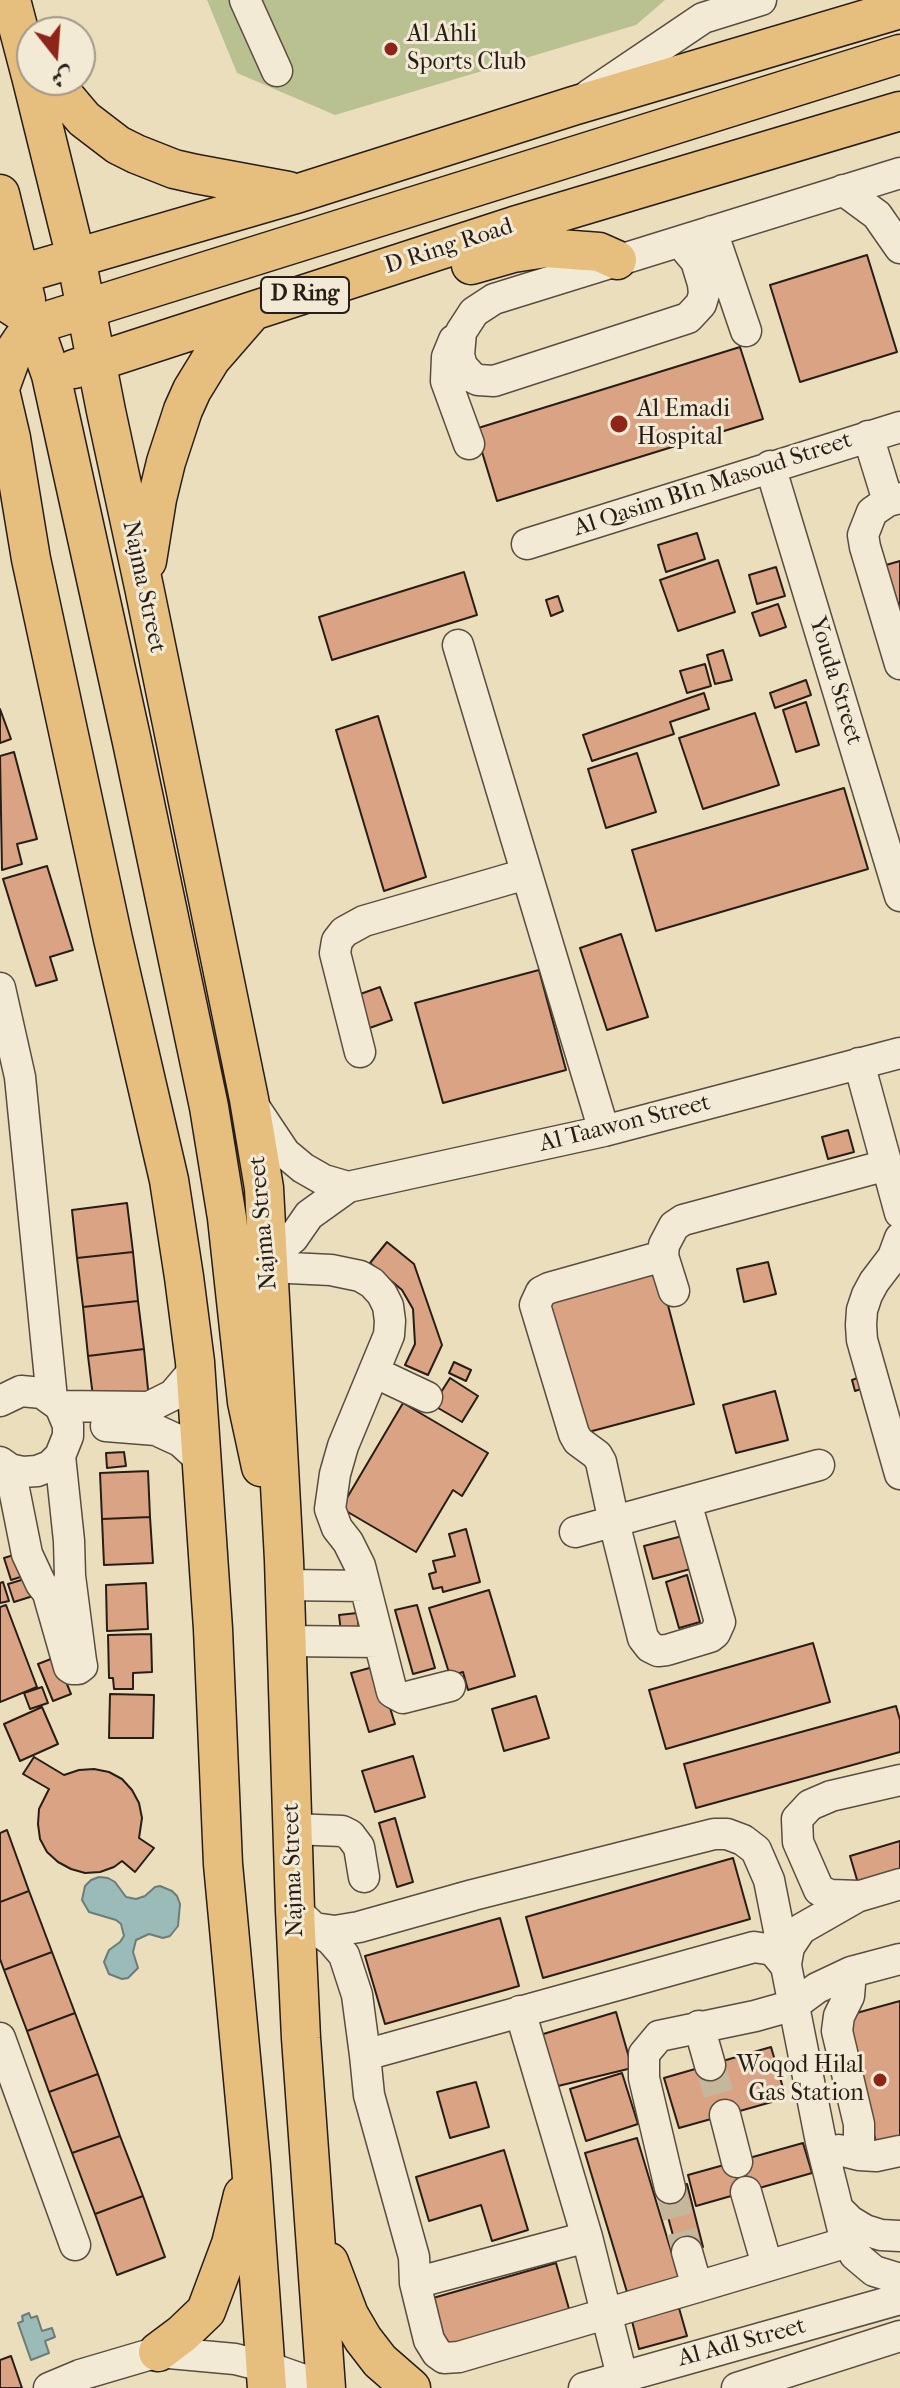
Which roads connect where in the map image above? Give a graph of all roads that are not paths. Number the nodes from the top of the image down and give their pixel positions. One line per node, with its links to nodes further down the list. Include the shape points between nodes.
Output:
1 (245, 0): 6 (street)
2 (761, 0): 3 (street)
3 (696, 9): 9 (street)
4 (900, 9): 9 (main road)
5 (900, 54): 23 (main road)
6 (277, 71)
7 (36, 96): 18 (main road, Najma Street)
8 (65, 96): 13 (main road, via 84,119 136,154 174,169)
9 (573, 106): 13 (main road)
10 (900, 111): 22 (main road, D Ring Road / D Ring, via 514,226)
11 (900, 173): 12 (street)
12 (843, 190): 15 (street); 17 (street, via 877,215)
13 (299, 193): 18 (main road)
14 (0, 194): 21 (main road)
15 (712, 231): 16 (street); 20 (street)
16 (680, 242): 19 (street); 20 (street)
17 (900, 248)
18 (76, 258): 21 (main road); 23 (main road, Najma Street); 24 (main road, via 67,288)
19 (617, 260): 22 (main road, via 599,252 546,248 336,306); 26 (street, via 494,299 474,312)
20 (713, 270): 25 (street); 26 (street, via 701,304 688,318 494,381 478,380 462,366)
21 (6, 284): 24 (main road)
22 (269, 307): 27 (main road, D Ring Road / D Ring); 38 (main road, via 221,346 192,390 157,499)
23 (86, 308): 24 (main road); 27 (main road, Najma Street)
24 (28, 326): 27 (main road); 28 (main road); 29 (main road)
25 (746, 331)
26 (461, 332): 32 (street, via 452,343 445,371)
27 (96, 363): 28 (main road, D Ring Road / D Ring); 38 (main road, Najma Street)
28 (51, 375): 29 (main road, D Ring Road / D Ring); 70 (main road, via 206,1093 227,1218 247,1402)
29 (0, 389): 37 (main road)
30 (900, 427): 31 (street, Al Qasim BIn Masoud Street)
31 (868, 436): 33 (street, Al Qasim BIn Masoud Street); 34 (street)
32 (469, 444)
33 (770, 466): 36 (street, Al Qasim BIn Masoud Street); 42 (street, Youda Street)
34 (894, 499): 40 (street, via 872,512 863,535)
35 (0, 519): 37 (main road)
36 (527, 544)
37 (31, 559): 57 (main road, via 169,1180)
38 (144, 587): 48 (main road, Najma Street)
39 (458, 645): 41 (street)
40 (900, 664)
41 (526, 874): 44 (street, via 364,921 344,932 335,953); 49 (street)
42 (900, 896)
43 (0, 988): 47 (street)
44 (360, 1052)
45 (900, 1053): 46 (street, Al Taawon Street)
46 (859, 1063): 49 (street, Al Taawon Street); 50 (street)
47 (10, 1080): 61 (street)
48 (249, 1099): 51 (street, via 285,1153 324,1180); 55 (main road, Najma Street, via 264,1188)
49 (604, 1131): 51 (street, Al Taawon Street)
50 (887, 1165): 52 (street); 54 (street, via 683,1220 668,1235)
51 (348, 1187): 55 (street, Al Taawon Street, via 309,1215)
52 (900, 1213)
53 (900, 1238): 66 (street, via 867,1295 861,1325)
54 (663, 1256): 56 (street); 68 (street, via 549,1288 535,1305 574,1434 601,1462)
55 (269, 1262): 58 (street, via 346,1272 372,1283 388,1306 390,1321); 70 (main road, Najma Street)
56 (674, 1291)
57 (195, 1362): 61 (street, via 183,1386 149,1407); 63 (main road)
58 (374, 1372): 59 (street); 71 (street, via 343,1446 330,1509 357,1557)
59 (427, 1397)
60 (0, 1401): 61 (street, via 32,1391)
61 (60, 1410): 62 (street, via 68,1436); 63 (street, via 156,1430 180,1441)
62 (60, 1456): 65 (street, via 37,1471); 65 (street, via 69,1541 58,1583 27,1554)
63 (201, 1460): 95 (main road, via 223,1864)
64 (819, 1465): 67 (street)
65 (5, 1466)
66 (900, 1474)
67 (686, 1502): 68 (street); 68 (street, via 720,1622 710,1637 667,1650 650,1647 643,1638)
68 (614, 1522): 69 (street)
69 (575, 1532)
70 (285, 1573): 71 (street); 72 (main road, Najma Street)
71 (365, 1586): 73 (street)
72 (286, 1641): 73 (street); 76 (main road, Najma Street)
73 (379, 1642): 74 (street, via 397,1697)
74 (450, 1686)
75 (897, 1783): 79 (street, via 831,1796 810,1805 797,1819 798,1842 819,1890)
76 (292, 1829): 77 (street, via 350,1835 359,1847); 80 (main road, Najma Street)
77 (364, 1877)
78 (900, 1884): 79 (street)
79 (849, 1896): 82 (street, via 801,1929 789,1947)
80 (304, 1919): 82 (street, via 335,1931 359,1927 727,1834 756,1850 764,1865); 88 (street, via 344,1955 357,1995); 99 (main road, Najma Street, via 301,2038)
81 (900, 1959): 83 (street)
82 (786, 1966): 84 (street); 85 (street, via 773,1950 754,1947)
83 (851, 1972): 84 (street); 93 (street, via 837,2031 859,2124)
84 (794, 2005): 86 (street); 91 (street)
85 (520, 2011): 88 (street); 101 (street)
86 (699, 2026): 89 (street); 96 (street, via 659,2036 644,2054 644,2078)
87 (0, 2038): 103 (street)
88 (365, 2055): 107 (street, via 369,2095 414,2257)
89 (710, 2065)
90 (725, 2115): 94 (street)
91 (821, 2142): 93 (street); 98 (street)
92 (900, 2151): 93 (street)
93 (859, 2155)
94 (737, 2162)
95 (251, 2165): 112 (main road, via 231,2244 206,2311); 114 (main road)
96 (670, 2188)
97 (746, 2192): 105 (street)
98 (838, 2209): 100 (street, via 865,2230); 102 (street)
99 (314, 2222): 116 (main road, Najma Street); 117 (main road, via 363,2339)
100 (900, 2236)
101 (587, 2237): 107 (street); 110 (street)
102 (848, 2242): 105 (street); 106 (street, via 874,2271)
103 (75, 2245)
104 (687, 2252): 108 (street)
105 (767, 2265): 108 (street)
106 (900, 2279)
107 (415, 2283): 110 (street, via 429,2340 444,2358)
108 (697, 2287): 110 (street)
109 (900, 2299): 113 (street, Al Adl Street)
110 (605, 2314): 113 (street)
111 (900, 2336): 119 (street, Al Adl Street)
112 (158, 2352): 114 (street, via 235,2359); 115 (street)
113 (622, 2376): 118 (street, Al Adl Street)
114 (267, 2378): 116 (street)
115 (49, 2388)
116 (326, 2388)
117 (411, 2388)
118 (584, 2388)
119 (737, 2388)

